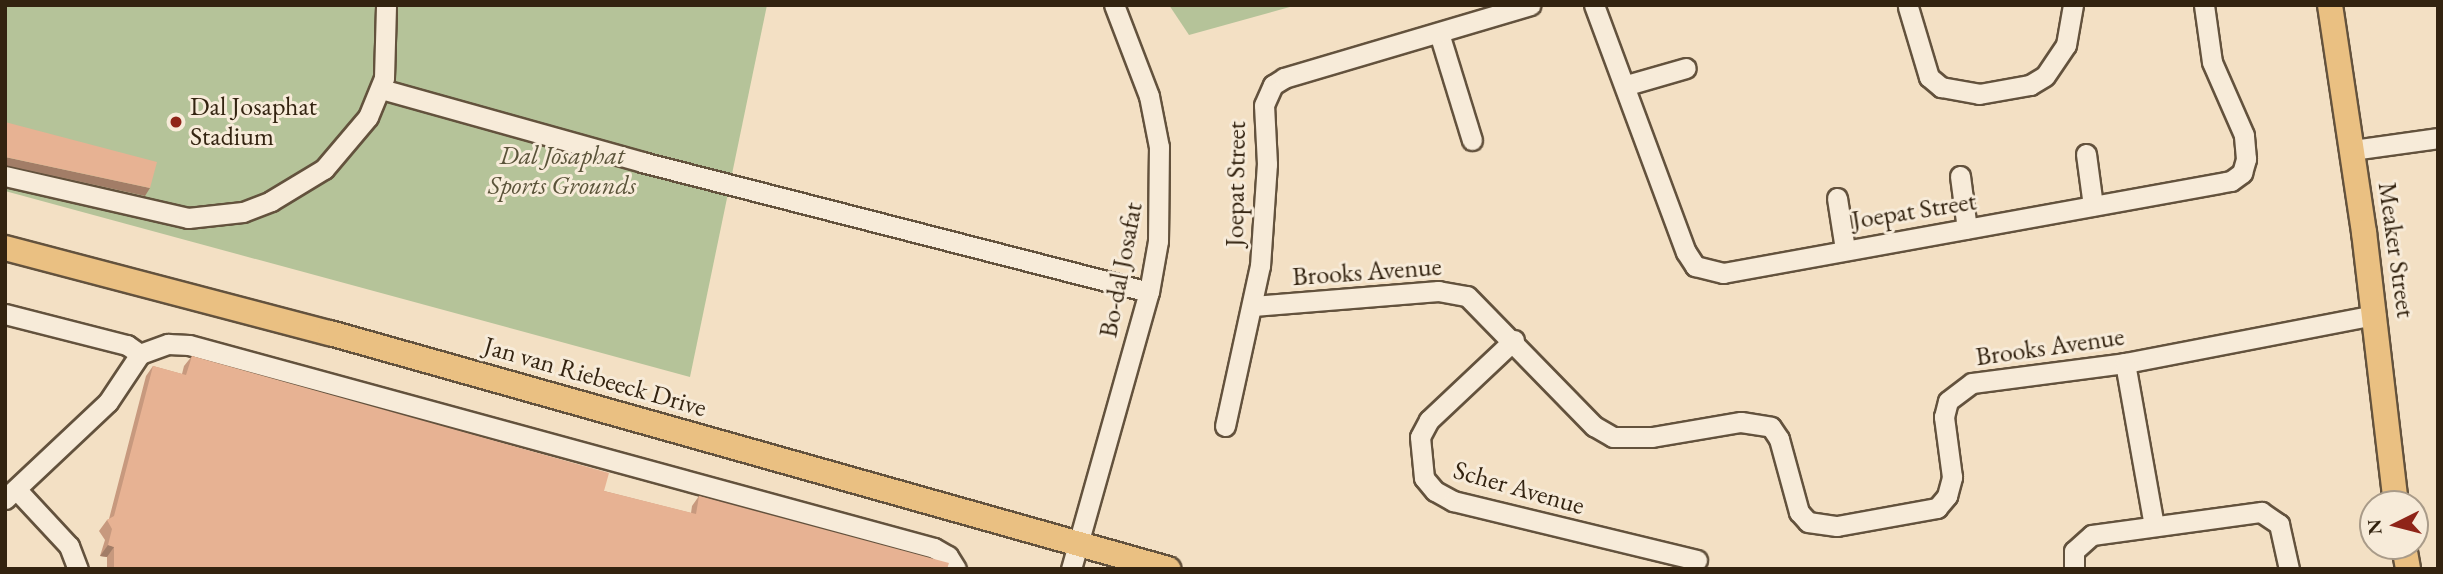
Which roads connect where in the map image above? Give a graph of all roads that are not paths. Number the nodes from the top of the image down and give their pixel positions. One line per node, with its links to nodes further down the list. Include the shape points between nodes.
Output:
1 (386, 5): 12 (street, via 388,38)
2 (1114, 5): 24 (street, Bo-dal Josafat, via 1149,96 1159,147 1162,197)
3 (1530, 5): 9 (street, Joepat Street)
4 (1594, 5): 11 (street, Joepat Street)
5 (2073, 5): 8 (street, via 2066,45 2045,76 2030,85 1979,94 1941,87 1929,77)
6 (2204, 5): 20 (street, Joepat Street, via 2212,62 2244,135 2242,173 2218,185)
7 (2330, 5): 15 (main road, Meaker Street)
8 (1908, 7)
9 (1439, 33): 14 (street); 25 (street, Joepat Street, via 1273,85 1264,105 1264,230)
10 (1686, 68): 11 (street)
11 (1627, 85): 23 (street, Joepat Street, via 1686,252 1695,266 1723,273)
12 (381, 89): 17 (street, via 360,130 324,169 293,190 243,212 188,218); 24 (street, via 695,176)
13 (2438, 138): 15 (street)
14 (1472, 140)
15 (2352, 150): 27 (main road, Meaker Street)
16 (2086, 154): 20 (street)
17 (5, 176)
18 (1960, 177): 21 (street)
19 (1837, 198): 23 (street)
20 (2094, 206): 21 (street, Joepat Street)
21 (1968, 229): 23 (street, Joepat Street)
22 (5, 248): 35 (main road, Jan van Riebeeck Drive, via 330,334)
23 (1845, 249)
24 (1149, 292): 35 (street, Bo-dal Josafat)
25 (1253, 306): 28 (street, Brooks Avenue, via 1452,292 1480,304); 31 (street, Joepat Street)
26 (5, 314): 29 (street, via 127,345)
27 (2375, 314): 30 (street, Brooks Avenue); 32 (main road, Meaker Street)
28 (1514, 340): 30 (street, Brooks Avenue, via 1594,426 1613,437 1652,437 1741,422 1771,427 1779,439 1799,512 1818,525 1923,514 1937,508 1947,496 1952,477 1944,416 1958,390 1972,383); 36 (street, Scher Avenue, via 1429,420 1420,437 1423,478 1453,501)
29 (140, 354): 33 (street, via 108,402); 38 (street, via 168,344 202,349 934,548 948,556)
30 (2125, 363): 34 (street)
31 (1225, 426)
32 (2394, 490)
33 (11, 494): 37 (street, via 69,546)
34 (2154, 525): 41 (street, via 2080,541 2074,551); 42 (street, via 2261,512 2279,524)
35 (1077, 544): 39 (street, Bo-dal Josafat); 40 (main road, Jan van Riebeeck Drive)
36 (1697, 560)
37 (78, 569)
38 (956, 569)
39 (1072, 569)
40 (1168, 569)
41 (2074, 569)
42 (2289, 569)

